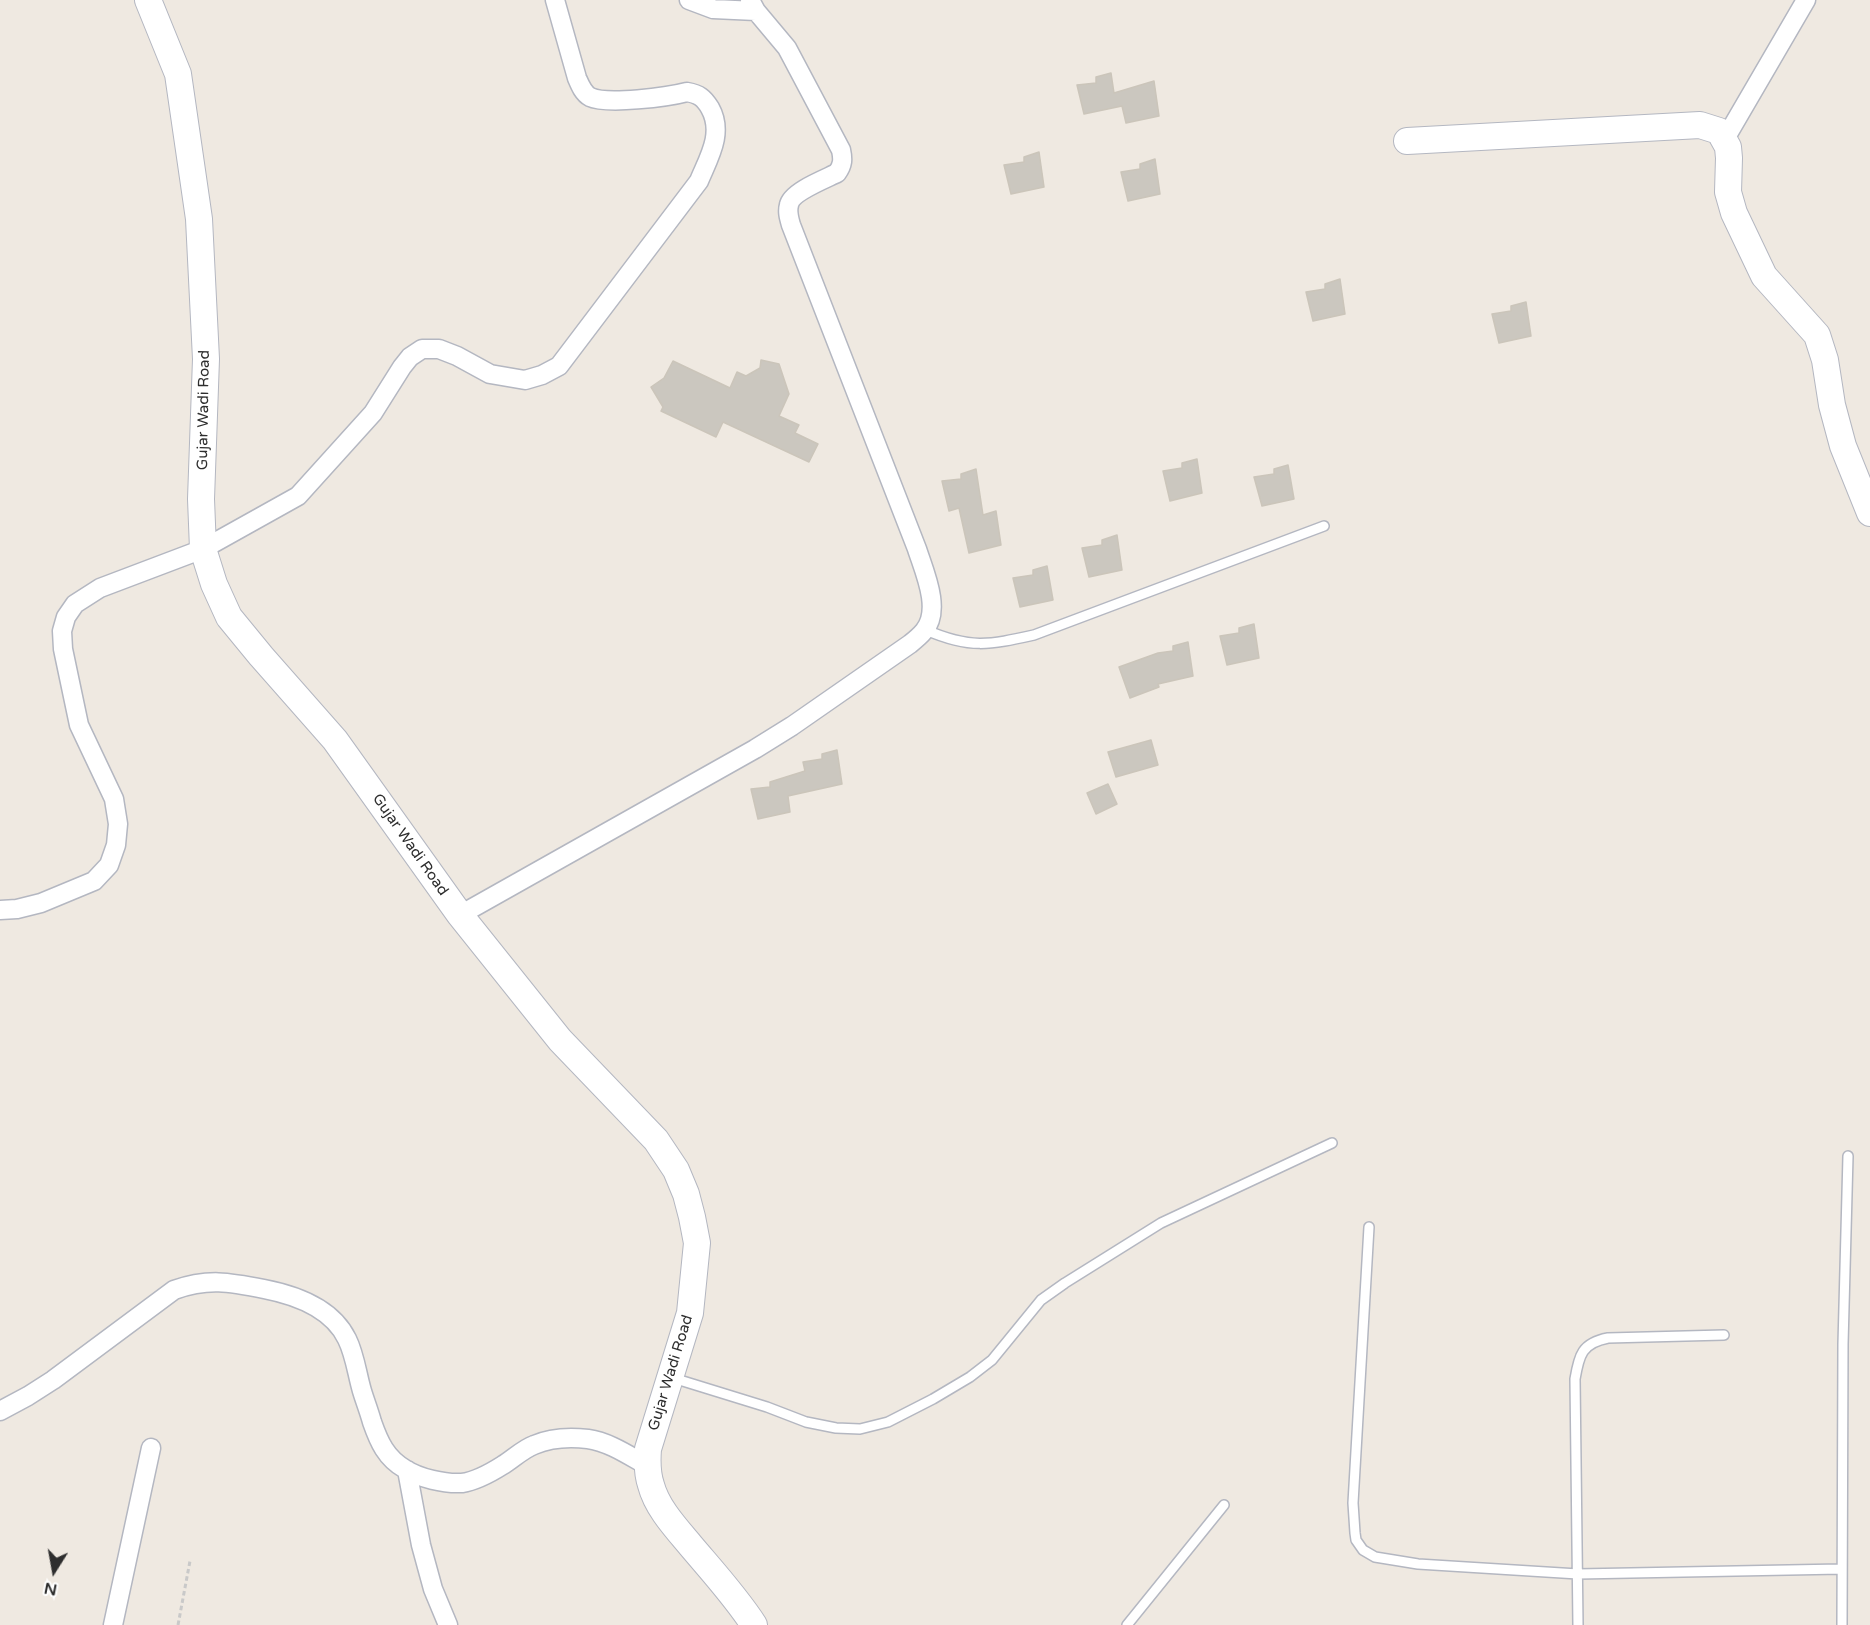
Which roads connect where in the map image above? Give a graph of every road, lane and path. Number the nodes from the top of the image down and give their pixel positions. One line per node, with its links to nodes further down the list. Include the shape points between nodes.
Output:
1 (148, 0): 10 (street, Gujar Wadi Road, via 178,74 199,219 206,359)
2 (555, 0): 10 (street, via 577,78 588,96 605,101 687,92 702,97 717,126 699,181 559,366 525,380 490,374 439,349 422,349 410,357 373,413 298,496)
3 (689, 0): 5 (street, via 713,9)
4 (1806, 0): 6 (street)
5 (753, 6): 11 (street, via 787,48 841,150 842,163 837,173 795,194 788,215 921,560 931,592 931,617)
6 (1725, 139): 7 (street, via 1719,131 1700,125); 8 (street, via 1728,192 1734,213 1764,276 1817,335 1843,446)
7 (1407, 141)
8 (1870, 513)
9 (1324, 526): 11 (lane, via 1034,636 996,644 972,644)
10 (203, 549): 12 (street, via 100,588 75,604 66,617 62,631 65,660 80,725 114,799 116,845 109,865 94,881 41,903); 13 (street, Gujar Wadi Road, via 229,616 335,740)
11 (926, 630): 13 (street, via 755,749)
12 (0, 910)
13 (460, 915): 18 (street, Gujar Wadi Road, via 560,1040 656,1140 676,1170 697,1243 690,1313)
14 (1332, 1143): 18 (lane, via 1161,1223 1065,1282 1041,1300 992,1360 970,1377 888,1422 860,1429 806,1422)
15 (1848, 1156): 25 (lane)
16 (1369, 1227): 26 (lane, via 1353,1503 1356,1540 1375,1557 1409,1563)
17 (1724, 1335): 26 (lane, via 1608,1338 1585,1347 1575,1379)
18 (670, 1378): 21 (street, Gujar Wadi Road)
19 (0, 1411): 22 (street, via 52,1380 174,1290 211,1281 243,1285 304,1301 336,1323 354,1358 378,1440 390,1459)
20 (151, 1448): 27 (street)
21 (646, 1465): 22 (street, via 603,1442 558,1439 532,1445 488,1473 462,1483); 30 (street, Gujar Wadi Road, via 659,1505)
22 (407, 1470): 29 (street, via 421,1545)
23 (1224, 1505): 31 (lane)
24 (190, 1561): 28 (path)
25 (1841, 1569): 26 (lane); 33 (lane)
26 (1578, 1574): 32 (lane)
27 (113, 1625)
28 (178, 1625)
29 (448, 1625)
30 (754, 1625)
31 (1127, 1625)
32 (1578, 1625)
33 (1842, 1625)

